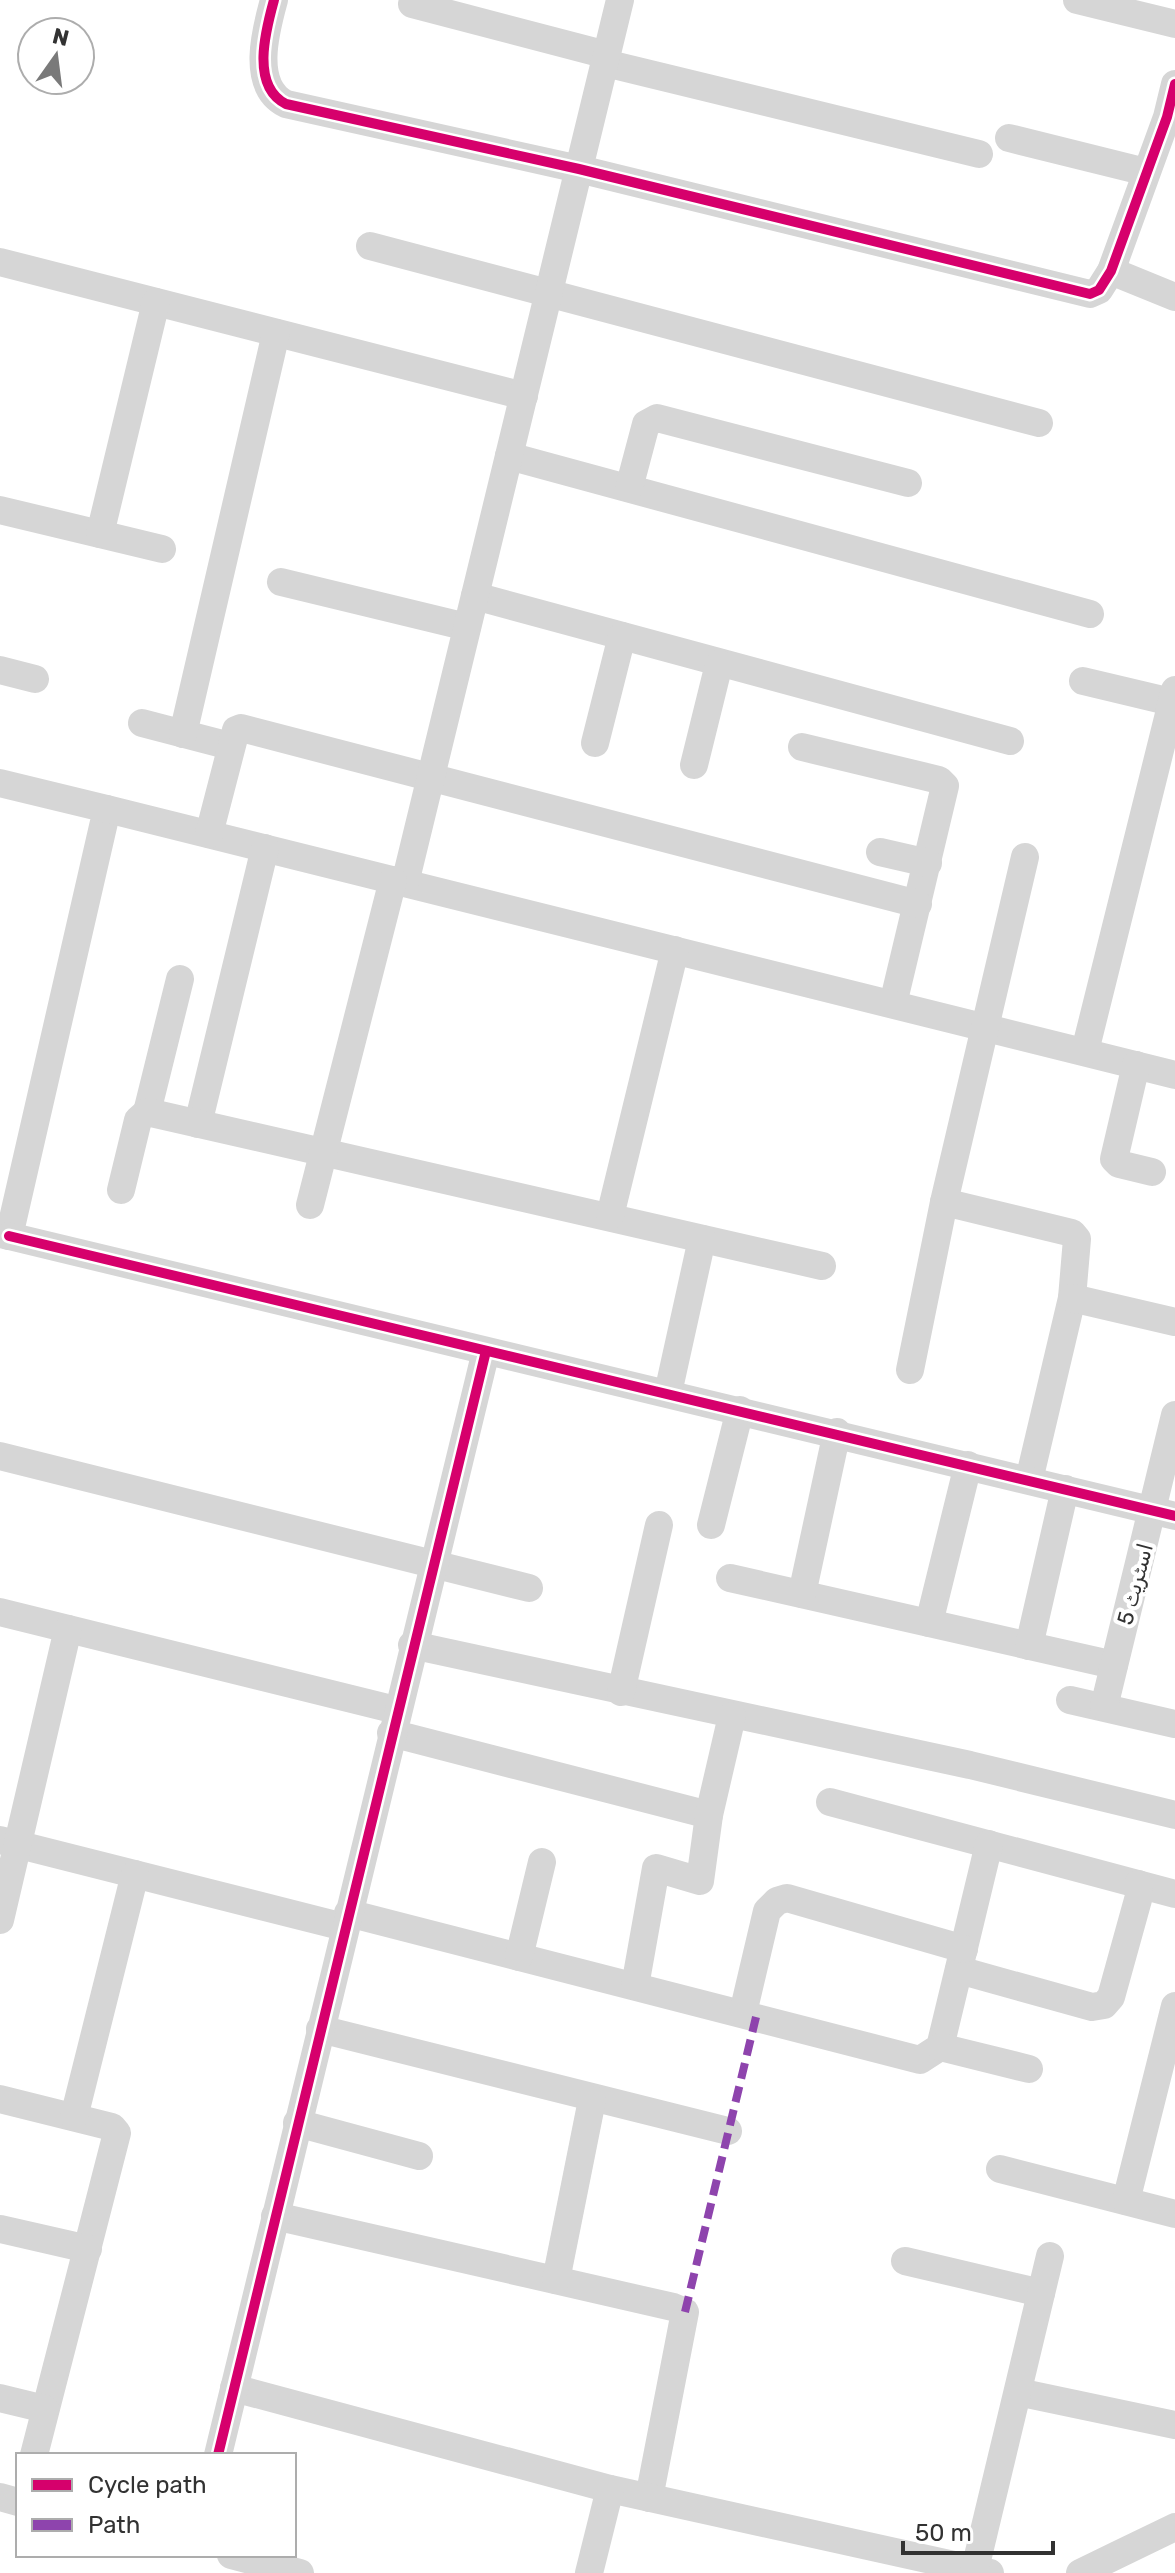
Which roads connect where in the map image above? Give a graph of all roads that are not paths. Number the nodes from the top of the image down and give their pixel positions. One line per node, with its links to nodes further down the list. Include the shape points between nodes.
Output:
1 (274, 0): 10 (street, via 262,57 281,101)
2 (620, 0): 6 (street)
3 (1077, 0): 5 (street)
4 (412, 4): 6 (street)
5 (1175, 24)
6 (606, 59): 9 (street); 10 (street)
7 (1175, 84): 11 (street)
8 (1009, 138): 11 (street)
9 (979, 154)
10 (579, 169): 14 (street, via 1090,294); 15 (street)
11 (1146, 172): 14 (street)
12 (370, 246): 15 (street)
13 (0, 262): 17 (street)
14 (1111, 271): 16 (street)
15 (550, 292): 19 (street); 20 (street)
16 (1175, 297)
17 (156, 302): 18 (street); 25 (street)
18 (276, 333): 19 (street); 38 (street)
19 (524, 396): 21 (street)
20 (1039, 423)
21 (509, 456): 23 (street); 28 (street)
22 (908, 483): 23 (street, via 657,418 646,424)
23 (629, 488): 29 (street)
24 (0, 510): 25 (street)
25 (100, 534): 26 (street)
26 (162, 549)
27 (281, 582): 30 (street)
28 (475, 596): 30 (street); 31 (street)
29 (1090, 614)
30 (467, 627): 44 (street)
31 (622, 636): 32 (street); 40 (street)
32 (719, 664): 39 (street); 43 (street)
33 (0, 670): 34 (street)
34 (35, 679)
35 (1083, 681): 36 (street)
36 (1174, 698): 58 (street)
37 (142, 723): 38 (street)
38 (183, 734): 41 (street)
39 (1010, 741)
40 (595, 743)
41 (230, 746): 44 (street, via 241,728); 47 (street)
42 (802, 747): 51 (street, via 939,780 945,794)
43 (694, 765)
44 (431, 775): 52 (street); 53 (street)
45 (0, 783): 46 (street)
46 (107, 809): 47 (street); 69 (street)
47 (209, 834): 48 (street)
48 (265, 848): 52 (street); 62 (street)
49 (880, 852): 51 (street)
50 (1025, 857): 57 (street)
51 (928, 863): 53 (street)
52 (399, 881): 54 (street); 63 (street)
53 (918, 904): 56 (street)
54 (675, 950): 56 (street); 68 (street)
55 (180, 979): 61 (street)
56 (893, 1004): 57 (street)
57 (985, 1027): 58 (street); 66 (street)
58 (1085, 1051): 59 (street)
59 (1136, 1065): 60 (street); 64 (street, via 1114,1159)
60 (1175, 1075)
61 (147, 1112): 62 (street); 65 (street, via 138,1120)
62 (198, 1124): 63 (street)
63 (324, 1154): 67 (street); 68 (street)
64 (1152, 1172)
65 (121, 1190)
66 (944, 1202): 72 (street, via 1072,1233 1079,1250); 75 (street)
67 (310, 1205)
68 (610, 1216): 70 (street)
69 (4, 1235): 74 (street)
70 (702, 1239): 71 (street); 76 (street)
71 (822, 1266)
72 (1072, 1298): 73 (street); 82 (street)
73 (1175, 1322)
74 (486, 1351): 76 (street); 87 (street)
75 (910, 1370)
76 (668, 1393): 77 (street)
77 (740, 1410): 79 (street); 86 (street)
78 (1175, 1415): 84 (street, اسٹریٹ 5)
79 (837, 1432): 81 (street); 90 (street)
80 (0, 1456): 87 (street)
81 (968, 1465): 82 (street); 92 (street)
82 (1029, 1480): 83 (street)
83 (1065, 1489): 84 (street); 95 (street)
84 (1164, 1513): 96 (street, اسٹریٹ 5)
85 (659, 1525): 97 (street)
86 (711, 1525)
87 (433, 1565): 89 (street); 94 (street)
88 (730, 1578): 90 (street)
89 (529, 1588)
90 (802, 1594): 92 (street)
91 (0, 1612): 93 (street)
92 (929, 1623): 95 (street)
93 (68, 1629): 101 (street); 106 (street)
94 (412, 1645): 97 (street); 101 (street)
95 (1029, 1646): 96 (street)
96 (1114, 1665): 99 (street, اسٹریٹ 5)
97 (621, 1692): 100 (street)
98 (1070, 1700): 99 (street)
99 (1104, 1707): 102 (street)
100 (732, 1716): 104 (street); 105 (street, via 970,1765)
101 (394, 1722): 104 (street); 113 (street)
102 (1175, 1724)
103 (830, 1802): 107 (street)
104 (709, 1815): 116 (street, via 700,1881 656,1868)
105 (1175, 1815)
106 (9, 1842): 109 (street); 112 (street)
107 (989, 1844): 110 (street); 115 (street)
108 (542, 1862): 114 (street)
109 (135, 1874): 113 (street); 124 (street)
110 (1138, 1884): 111 (street); 115 (street, via 1111,1997 1104,2005 1092,2007)
111 (1175, 1894)
112 (0, 1920)
113 (346, 1920): 114 (street); 119 (street)
114 (519, 1957): 116 (street)
115 (961, 1960): 118 (street, via 787,1898 767,1911); 120 (street)
116 (635, 1986): 118 (street)
117 (1175, 2006): 129 (street)
118 (743, 2013): 120 (street, via 920,2060)
119 (320, 2029): 123 (street); 125 (street)
120 (940, 2047): 121 (street)
121 (1029, 2069)
122 (0, 2099): 124 (street)
123 (592, 2100): 126 (street); 136 (street)
124 (74, 2117): 133 (street, via 117,2133)
125 (297, 2123): 127 (street); 131 (street)
126 (728, 2131)
127 (419, 2156)
128 (1000, 2169): 129 (street)
129 (1126, 2201): 130 (street)
130 (1175, 2214)
131 (275, 2216): 136 (street); 138 (street)
132 (0, 2229): 133 (street)
133 (88, 2249): 141 (street)
134 (1050, 2256): 137 (street)
135 (905, 2261): 137 (street)
136 (556, 2280): 146 (street, via 685,2312)
137 (1041, 2293): 139 (street)
138 (234, 2388): 144 (street); 145 (street)
139 (1018, 2392): 142 (street); 149 (street)
140 (0, 2398): 141 (street)
141 (45, 2409): 143 (street)
142 (1175, 2425)
143 (34, 2453)
144 (218, 2453)
145 (610, 2489): 146 (street); 151 (street)
146 (649, 2498): 149 (street)
147 (1175, 2527): 152 (street)
148 (239, 2557): 150 (street)
149 (979, 2572)
150 (300, 2573)
151 (589, 2573)
152 (1080, 2573)

